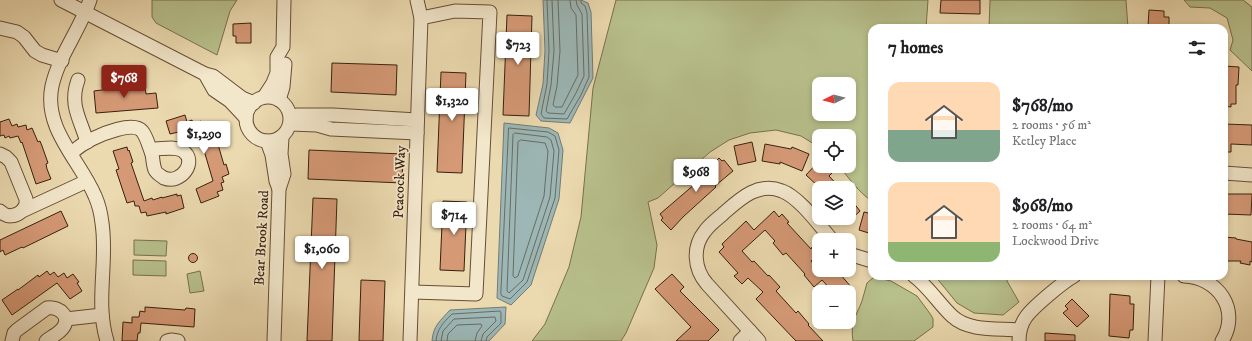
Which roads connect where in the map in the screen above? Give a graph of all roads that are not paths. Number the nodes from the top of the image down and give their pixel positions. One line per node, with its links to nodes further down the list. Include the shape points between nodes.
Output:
1 (60, 0): 5 (street)
2 (90, 0): 5 (street)
3 (284, 0): 8 (street)
4 (417, 0): 6 (street, Peacock Way)
5 (86, 13): 9 (street); 10 (street)
6 (421, 18): 16 (street, Peacock Way); 37 (street, via 455,11 490,12 476,294)
7 (0, 28): 9 (street, via 17,32 42,55)
8 (282, 47): 12 (street, via 277,57 273,83); 13 (street, via 286,53)
9 (62, 61): 21 (street, via 55,75 51,101 55,125)
10 (205, 74): 12 (street, via 213,76 242,98); 14 (street, via 214,90 230,101)
11 (78, 80): 20 (street, via 75,109)
12 (259, 100): 13 (street); 14 (street, via 249,110)
13 (279, 100): 15 (street, via 287,107)
14 (246, 118): 19 (street, via 253,135)
15 (290, 119): 16 (street, via 333,115); 17 (street, via 331,128); 18 (street, via 288,130)
16 (417, 120): 17 (street, Peacock Way)
17 (417, 133): 37 (street, Peacock Way)
18 (282, 137): 19 (street, via 275,141); 27 (street, Bear Brook Road, via 284,174)
19 (267, 141): 27 (street)
20 (87, 142): 21 (street); 23 (street, via 103,134 138,128 145,136)
21 (70, 153): 26 (street)
22 (0, 154): 29 (street, via 10,162 26,199)
23 (152, 154)
24 (1228, 173): 25 (street)
25 (1252, 175)
26 (87, 181): 29 (street); 38 (street, via 96,197 103,225)
27 (279, 189): 47 (street, Bear Brook Road)
28 (0, 211): 29 (street, via 13,216)
29 (22, 211)
30 (826, 233): 40 (street, via 794,197 770,188 756,190 743,196 705,230 697,250 699,272)
31 (856, 256): 32 (street)
32 (868, 260)
33 (919, 280): 41 (street, via 960,322)
34 (1067, 280): 41 (street, via 1029,313)
35 (1158, 280): 51 (street)
36 (1202, 280): 52 (street, via 1217,290 1226,304 1227,330)
37 (412, 292): 48 (street, Peacock Way)
38 (102, 315): 39 (street); 44 (street)
39 (66, 319): 42 (street, via 58,308 47,308 17,330); 43 (street, via 62,330)
40 (750, 331): 49 (street); 50 (street)
41 (1019, 336)
42 (12, 341)
43 (46, 341)
44 (107, 341)
45 (167, 341): 46 (street)
46 (178, 341)
47 (274, 341)
48 (410, 341)
49 (740, 341)
50 (759, 341)
51 (1155, 341)
52 (1222, 341)

